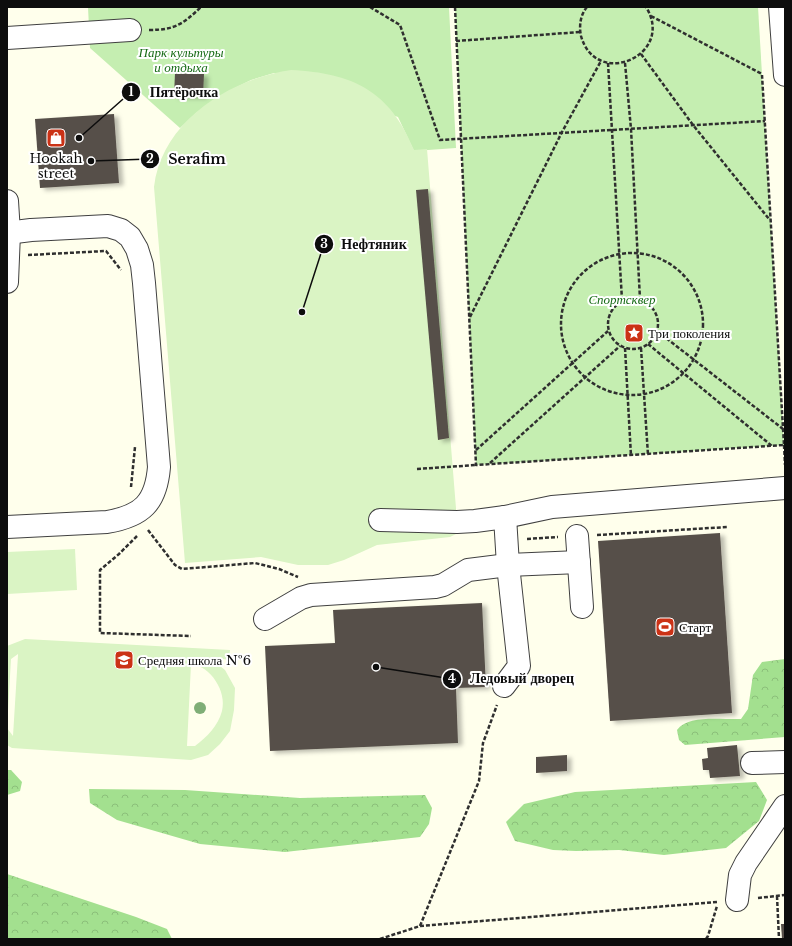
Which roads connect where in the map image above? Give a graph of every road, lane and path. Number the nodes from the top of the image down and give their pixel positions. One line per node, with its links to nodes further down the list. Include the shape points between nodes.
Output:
1 (201, 7): 8 (path, via 184,23 163,30)
2 (370, 7): 24 (path, via 400,25 440,140)
3 (455, 7): 11 (path)
4 (587, 7): 9 (path, via 580,21)
5 (646, 7): 7 (path)
6 (780, 7): 18 (street)
7 (651, 16): 12 (path, via 652,30 648,44); 17 (path)
8 (130, 30): 10 (street)
9 (580, 32): 11 (path); 13 (path, via 582,41 591,54)
10 (7, 38)
11 (456, 41): 24 (path)
12 (641, 54): 15 (path); 20 (path)
13 (601, 61): 14 (path); 23 (path)
14 (608, 63): 15 (path); 21 (path)
15 (625, 63): 22 (path)
16 (762, 66): 17 (path)
17 (762, 74): 19 (path)
18 (785, 75)
19 (765, 121): 20 (path); 26 (path)
20 (693, 125): 22 (path); 26 (path)
21 (611, 129): 22 (path); 23 (path); 29 (path)
22 (631, 129): 28 (path)
23 (562, 132): 24 (path); 35 (path)
24 (461, 139): 35 (path)
25 (7, 201): 27 (street)
26 (770, 219): 48 (path)
27 (8, 233): 30 (street); 61 (street, via 108,226 121,230 130,237 137,249 144,283 159,467 158,483)
28 (638, 252): 29 (path); 33 (path); 42 (path, via 652,255 678,268 696,290 704,320 700,346)
29 (619, 253): 34 (path); 43 (path, via 589,266 576,279 567,294 562,308 561,325 565,346)
30 (9, 256): 31 (path, via 106,251); 32 (street)
31 (123, 273)
32 (7, 282)
33 (640, 299): 34 (path); 36 (path, via 649,304 656,313)
34 (622, 300): 37 (path, via 609,314)
35 (469, 317): 52 (path)
36 (657, 330): 38 (path); 42 (path)
37 (608, 331): 39 (path); 43 (path)
38 (648, 344): 41 (path); 44 (path)
39 (620, 346): 40 (path); 45 (path)
40 (626, 348): 41 (path); 47 (path)
41 (641, 348): 46 (path)
42 (694, 359): 44 (path); 48 (path)
43 (574, 364): 45 (path); 52 (path)
44 (684, 374): 46 (path, via 662,389); 51 (path)
45 (585, 377): 47 (path, via 603,389); 55 (path)
46 (644, 394): 47 (path); 53 (path)
47 (628, 395): 54 (path)
48 (783, 429): 50 (path)
49 (135, 443): 61 (path, via 130,507)
50 (784, 445): 51 (path); 57 (path)
51 (772, 446): 53 (path)
52 (476, 450): 56 (path)
53 (648, 455): 54 (path)
54 (631, 456): 55 (path)
55 (489, 464): 56 (path)
56 (476, 465): 58 (path)
57 (785, 465)
58 (417, 469)
59 (785, 488): 60 (street, via 552,506)
60 (505, 517): 62 (street, via 456,522); 66 (street)
61 (140, 520): 63 (street); 69 (path, via 175,565 182,569 255,563 279,569); 72 (path, via 119,554 100,570 100,633)
62 (380, 520)
63 (7, 527)
64 (727, 527): 65 (path)
65 (577, 536): 66 (path); 67 (street)
66 (507, 540): 68 (street)
67 (579, 562): 68 (street); 70 (street)
68 (508, 565): 71 (street, via 468,570 435,587 312,595 301,598); 73 (street, via 520,666)
69 (301, 579)
70 (582, 607)
71 (265, 619)
72 (191, 636)
73 (504, 686): 80 (path, via 483,743 479,781)
74 (785, 762): 75 (street)
75 (752, 763)
76 (785, 806): 79 (street, via 746,863)
77 (785, 895): 78 (path)
78 (776, 896): 79 (path); 83 (path)
79 (727, 901): 80 (path); 82 (path)
80 (420, 926): 81 (path)
81 (380, 939)
82 (706, 939)
83 (779, 939)

